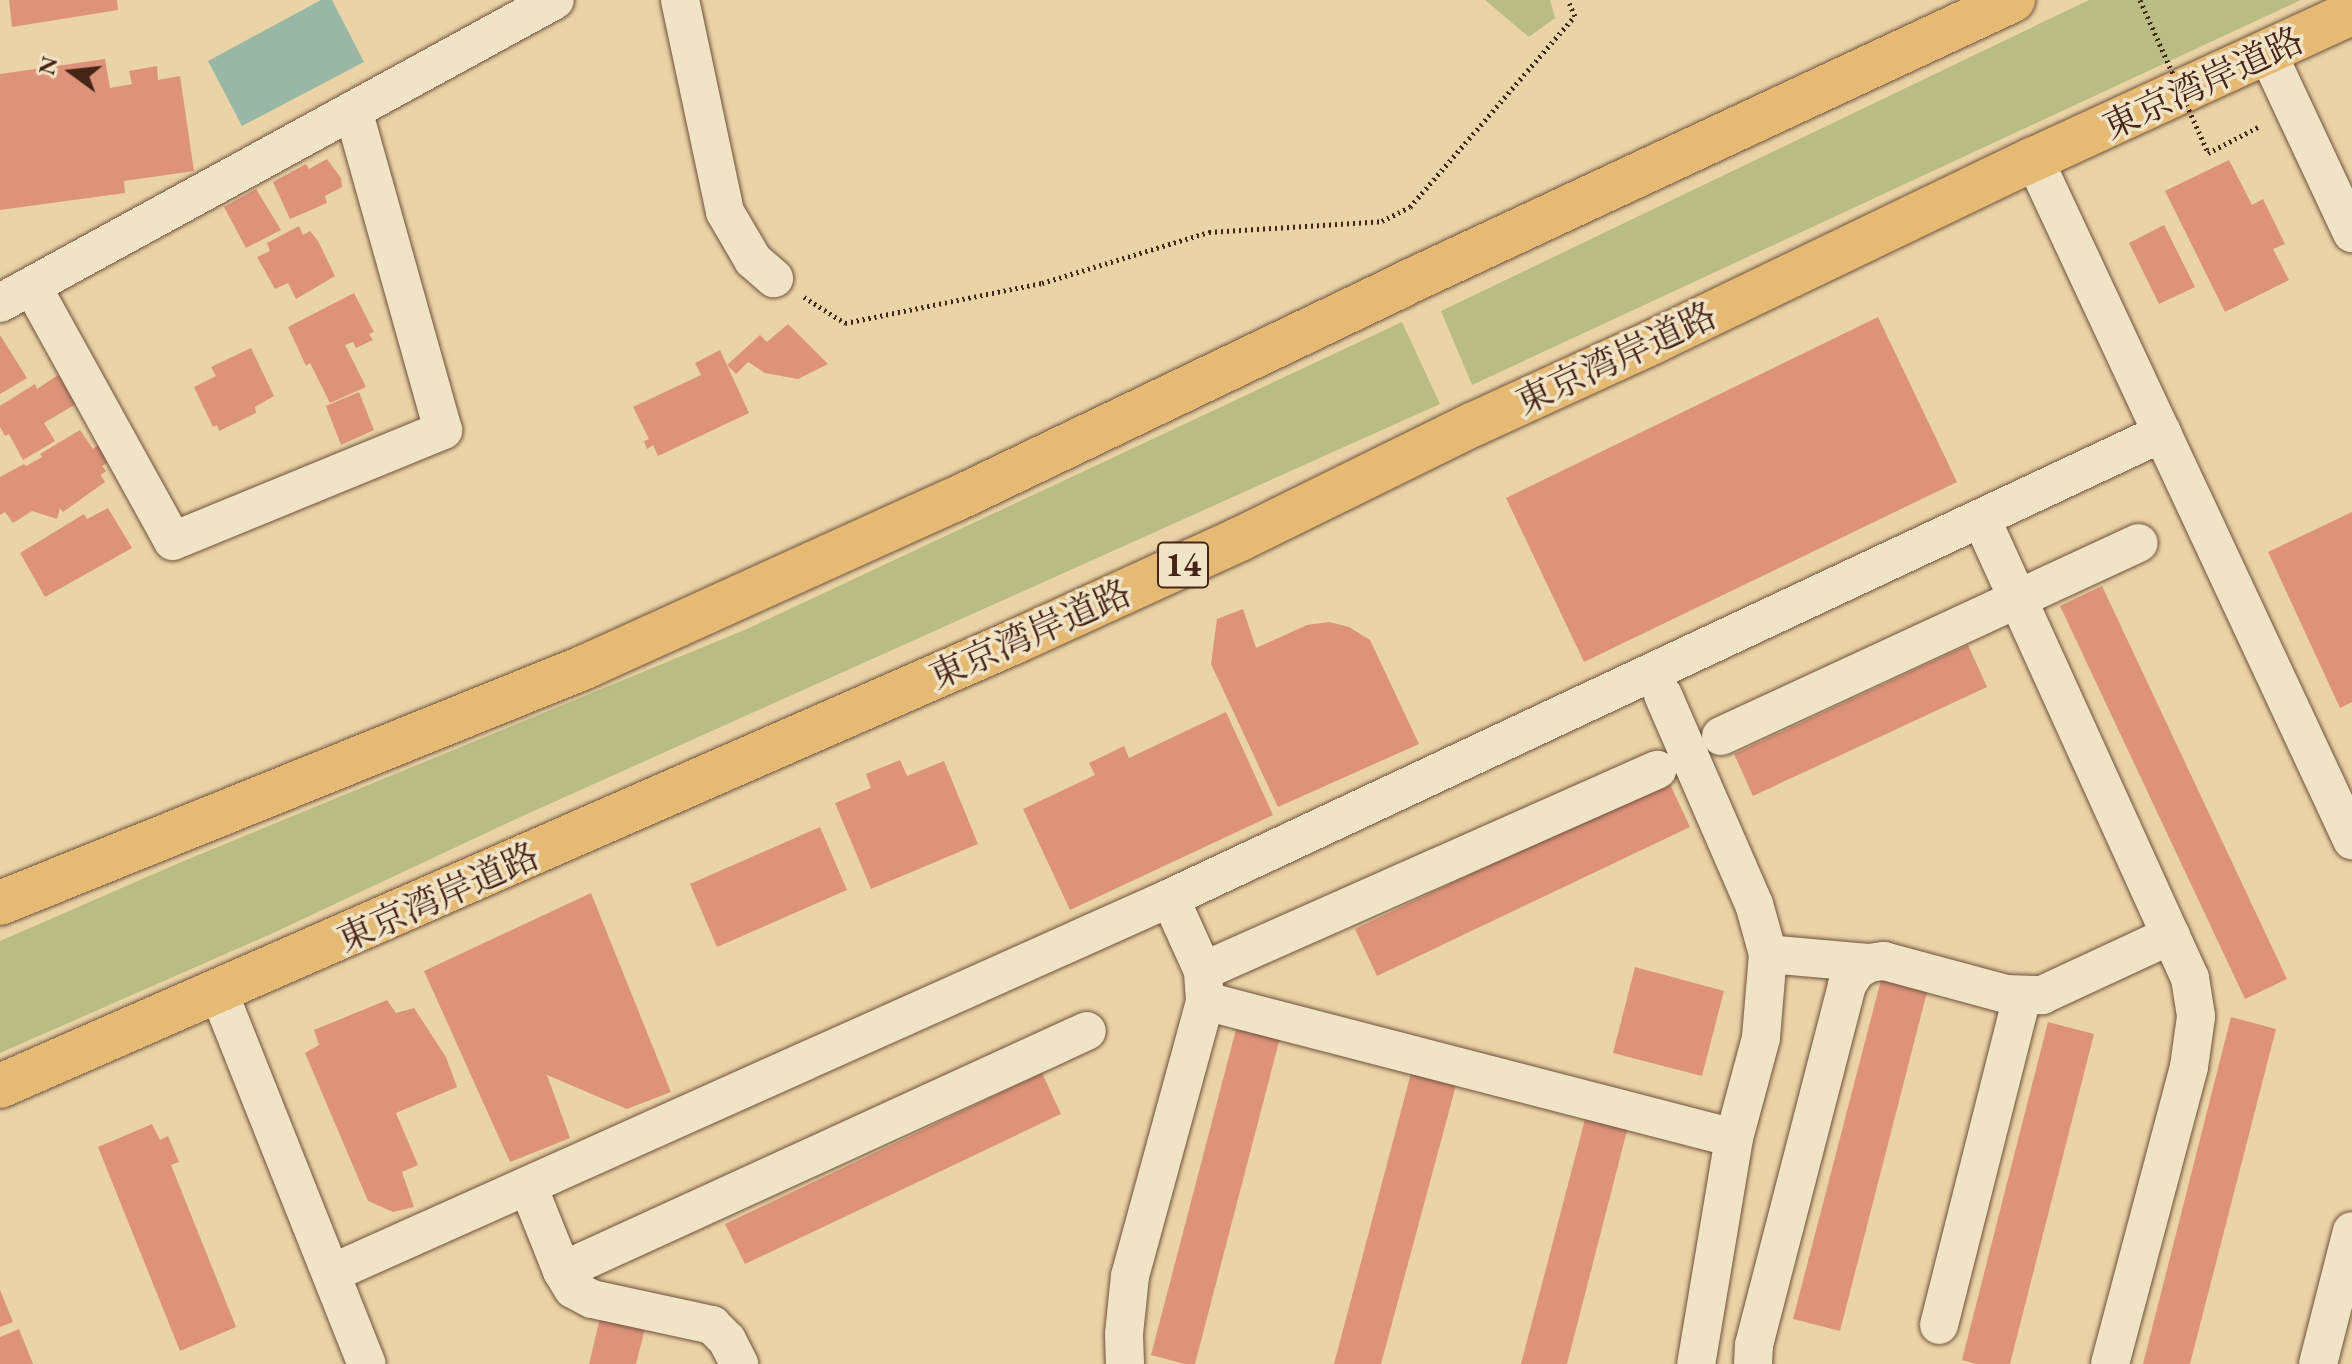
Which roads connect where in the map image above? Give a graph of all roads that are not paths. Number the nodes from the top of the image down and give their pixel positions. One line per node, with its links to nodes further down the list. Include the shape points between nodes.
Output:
1 (555, 0): 6 (street)
2 (680, 0): 9 (street, via 725,212 753,260)
3 (2013, 0): 20 (highway, via 954,500 585,667)
4 (2352, 13): 5 (highway, 東京湾岸道路 / 14)
5 (2268, 54): 7 (highway, 東京湾岸道路 / 14); 8 (street)
6 (353, 110): 10 (street); 10 (street, via 443,430 173,541)
7 (2034, 159): 11 (street); 25 (highway, 東京湾岸道路 / 14, via 1240,539)
8 (2352, 233)
9 (774, 278)
10 (16, 295)
11 (2162, 433): 12 (street); 18 (street)
12 (1981, 518): 14 (street); 19 (street)
13 (2139, 543): 14 (street)
14 (2018, 600): 16 (street); 21 (street)
15 (1663, 695): 22 (street, via 1754,904)
16 (1721, 736)
17 (1657, 770): 24 (street)
18 (2352, 840)
19 (1170, 898): 24 (street); 30 (street)
20 (0, 903)
21 (2171, 935): 26 (street, via 2042,995); 40 (street, via 2190,978 2196,1017 2191,1055)
22 (1768, 954): 23 (street); 29 (street, via 1761,1038)
23 (1869, 963): 26 (street, via 1884,961); 39 (street, via 1847,985)
24 (1204, 986): 29 (street); 37 (street, via 1130,1276)
25 (219, 993): 28 (highway, 東京湾岸道路 / 14); 33 (street)
26 (2022, 996): 34 (street)
27 (1087, 1031): 32 (street)
28 (0, 1086)
29 (1734, 1138): 38 (street)
30 (528, 1186): 32 (street); 33 (street)
31 (2352, 1231): 41 (street)
32 (562, 1271): 36 (street, via 573,1289 592,1299 712,1325)
33 (332, 1273): 35 (street)
34 (1939, 1325)
35 (367, 1364)
36 (739, 1364)
37 (1125, 1364)
38 (1696, 1364)
39 (1753, 1364)
40 (2110, 1364)
41 (2318, 1364)

